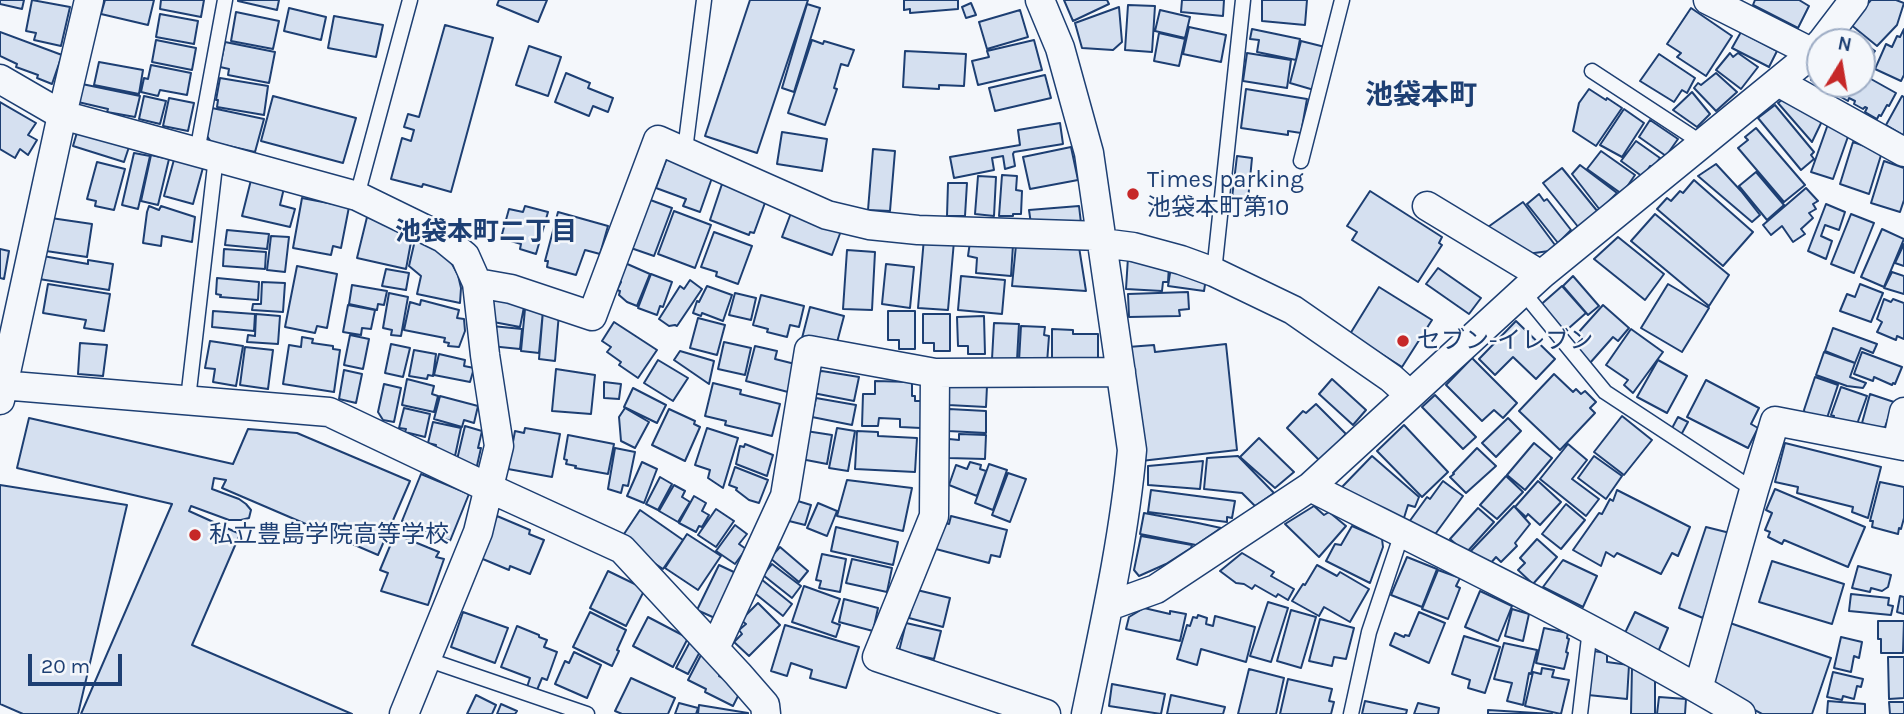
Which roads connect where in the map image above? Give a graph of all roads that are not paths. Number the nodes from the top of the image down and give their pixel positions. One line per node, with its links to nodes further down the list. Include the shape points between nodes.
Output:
1 (89, 0): 16 (street)
2 (225, 0): 20 (lane)
3 (410, 0): 22 (lane)
4 (704, 0): 18 (lane)
5 (1040, 0): 24 (street, via 1060,48 1089,153)
6 (1243, 0): 25 (lane)
7 (1342, 0): 21 (lane)
8 (1708, 0): 11 (street)
9 (1854, 0): 10 (street)
10 (1833, 28)
11 (1806, 42)
12 (1806, 58): 15 (street)
13 (1592, 71): 17 (lane)
14 (0, 79): 16 (street)
15 (1778, 82): 17 (street); 19 (street)
16 (62, 115): 20 (street); 30 (street)
17 (1702, 144): 26 (street)
18 (685, 150): 24 (street, via 827,215 869,225); 27 (street, via 659,140 592,316 512,289)
19 (1904, 152)
20 (206, 155): 22 (street); 32 (lane)
21 (1301, 161)
22 (357, 197): 27 (street, via 443,238 466,256)
23 (1427, 206): 26 (street)
24 (1102, 240): 25 (street); 28 (street)
25 (1214, 272): 31 (street, via 1293,310)
26 (1532, 283): 31 (street); 37 (lane, via 1605,393)
27 (477, 284): 36 (street, via 499,446)
28 (1121, 372): 29 (street); 39 (street, via 1132,450)
29 (935, 373): 41 (street, via 809,350 785,496); 47 (street, via 933,516 877,657)
30 (1, 390): 32 (street)
31 (1410, 395): 35 (street)
32 (188, 399): 36 (street, via 329,412)
33 (1904, 412): 34 (street)
34 (1900, 445): 37 (street, via 1775,421)
35 (1310, 487): 38 (street); 39 (street, via 1156,589)
36 (489, 488): 41 (street, via 622,549); 42 (street, via 478,532)
37 (1754, 490): 43 (street)
38 (1402, 533): 40 (street); 49 (lane, via 1369,632)
39 (1109, 606): 48 (street)
40 (1590, 629): 43 (street); 50 (lane)
41 (715, 648): 46 (street, via 765,705)
42 (426, 659): 44 (street); 45 (lane)
43 (1698, 689): 51 (street)
44 (404, 714)
45 (587, 714)
46 (765, 714)
47 (1046, 714)
48 (1086, 714)
49 (1351, 714)
50 (1580, 714)
51 (1741, 714)

